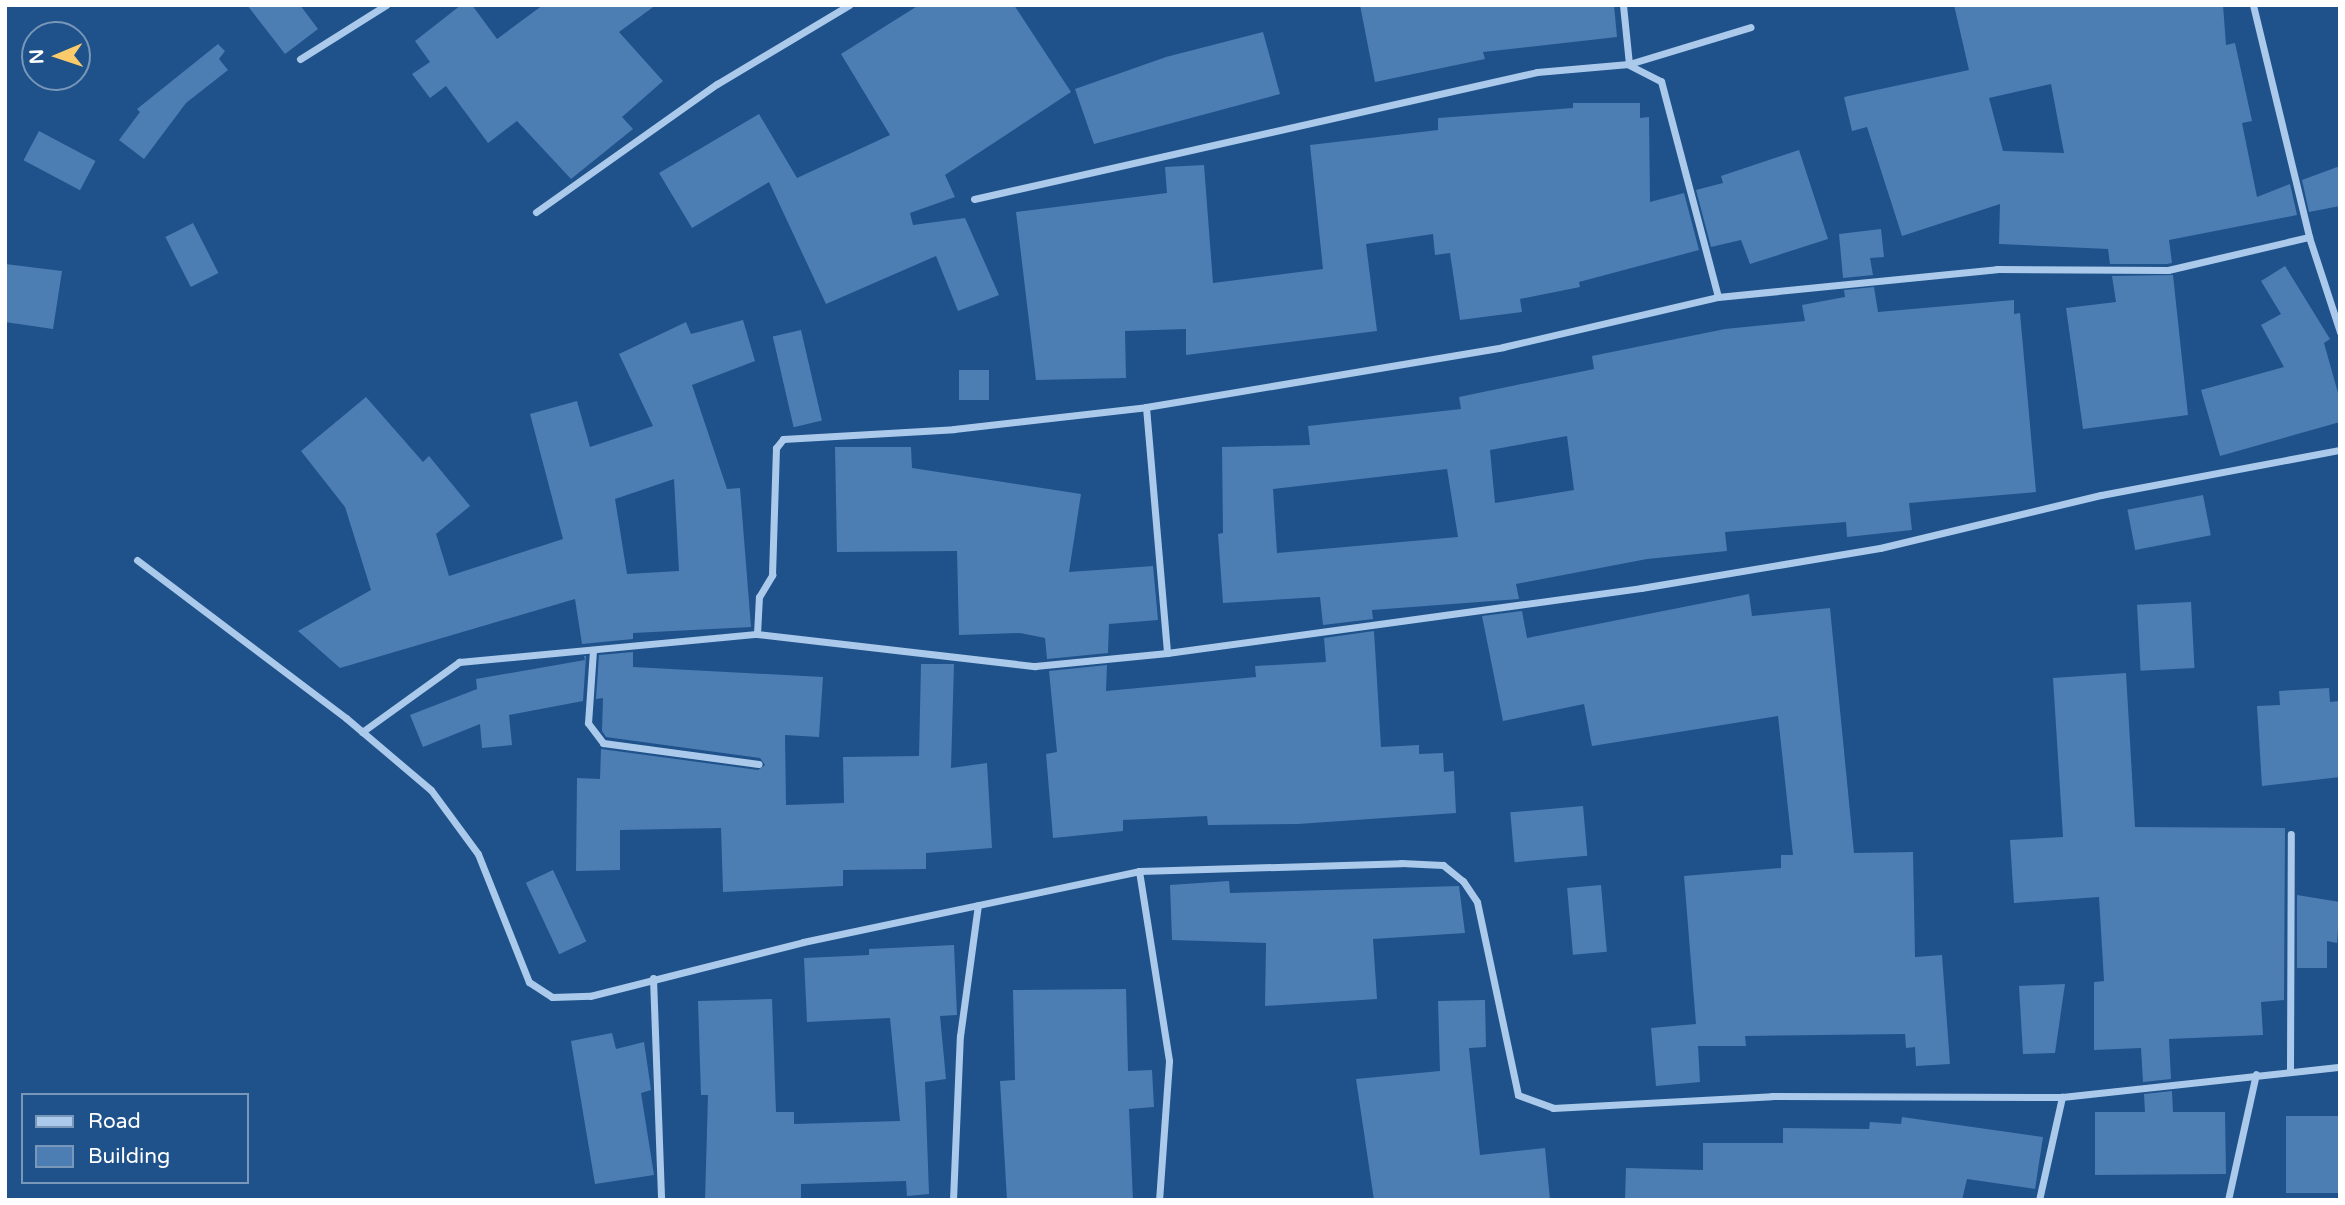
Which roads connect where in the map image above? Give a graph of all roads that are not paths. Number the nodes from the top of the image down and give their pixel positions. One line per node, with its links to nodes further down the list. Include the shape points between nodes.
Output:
1 (386, 5): 6 (street)
2 (849, 5): 9 (street, via 717,84)
3 (1623, 5): 7 (street)
4 (2253, 5): 10 (street)
5 (1751, 27): 7 (street)
6 (300, 59)
7 (1629, 64): 8 (street, via 1537,72); 11 (street, via 1661,81)
8 (974, 199)
9 (536, 212)
10 (2309, 237): 11 (street, via 2168,270 1997,268); 12 (street)
11 (1718, 297): 13 (street, via 1503,346)
12 (2340, 332)
13 (1146, 407): 16 (street, via 954,429 783,439 776,448 772,575 759,597); 18 (street)
14 (2340, 450): 18 (street, via 2101,495 1880,548 1641,588)
15 (137, 561): 19 (street)
16 (757, 634): 17 (street); 18 (street, via 1035,666)
17 (593, 650): 19 (street, via 459,662); 20 (street, via 588,723 603,743)
18 (1167, 653)
19 (362, 732): 24 (street, via 431,790 478,854 529,982 552,997 564,997 590,996)
20 (759, 764)
21 (2291, 834): 26 (street)
22 (1139, 870): 23 (street); 28 (street, via 1443,865 1463,881 1477,902 1518,1095 1553,1108 1772,1096); 31 (street, via 1169,1060)
23 (978, 905): 24 (street); 30 (street, via 960,1036)
24 (653, 978): 29 (street)
25 (2340, 1067): 26 (street)
26 (2290, 1071): 27 (street)
27 (2256, 1074): 28 (street); 33 (street)
28 (2062, 1097): 32 (street)
29 (662, 1200)
30 (953, 1200)
31 (1159, 1200)
32 (2039, 1200)
33 (2228, 1200)

